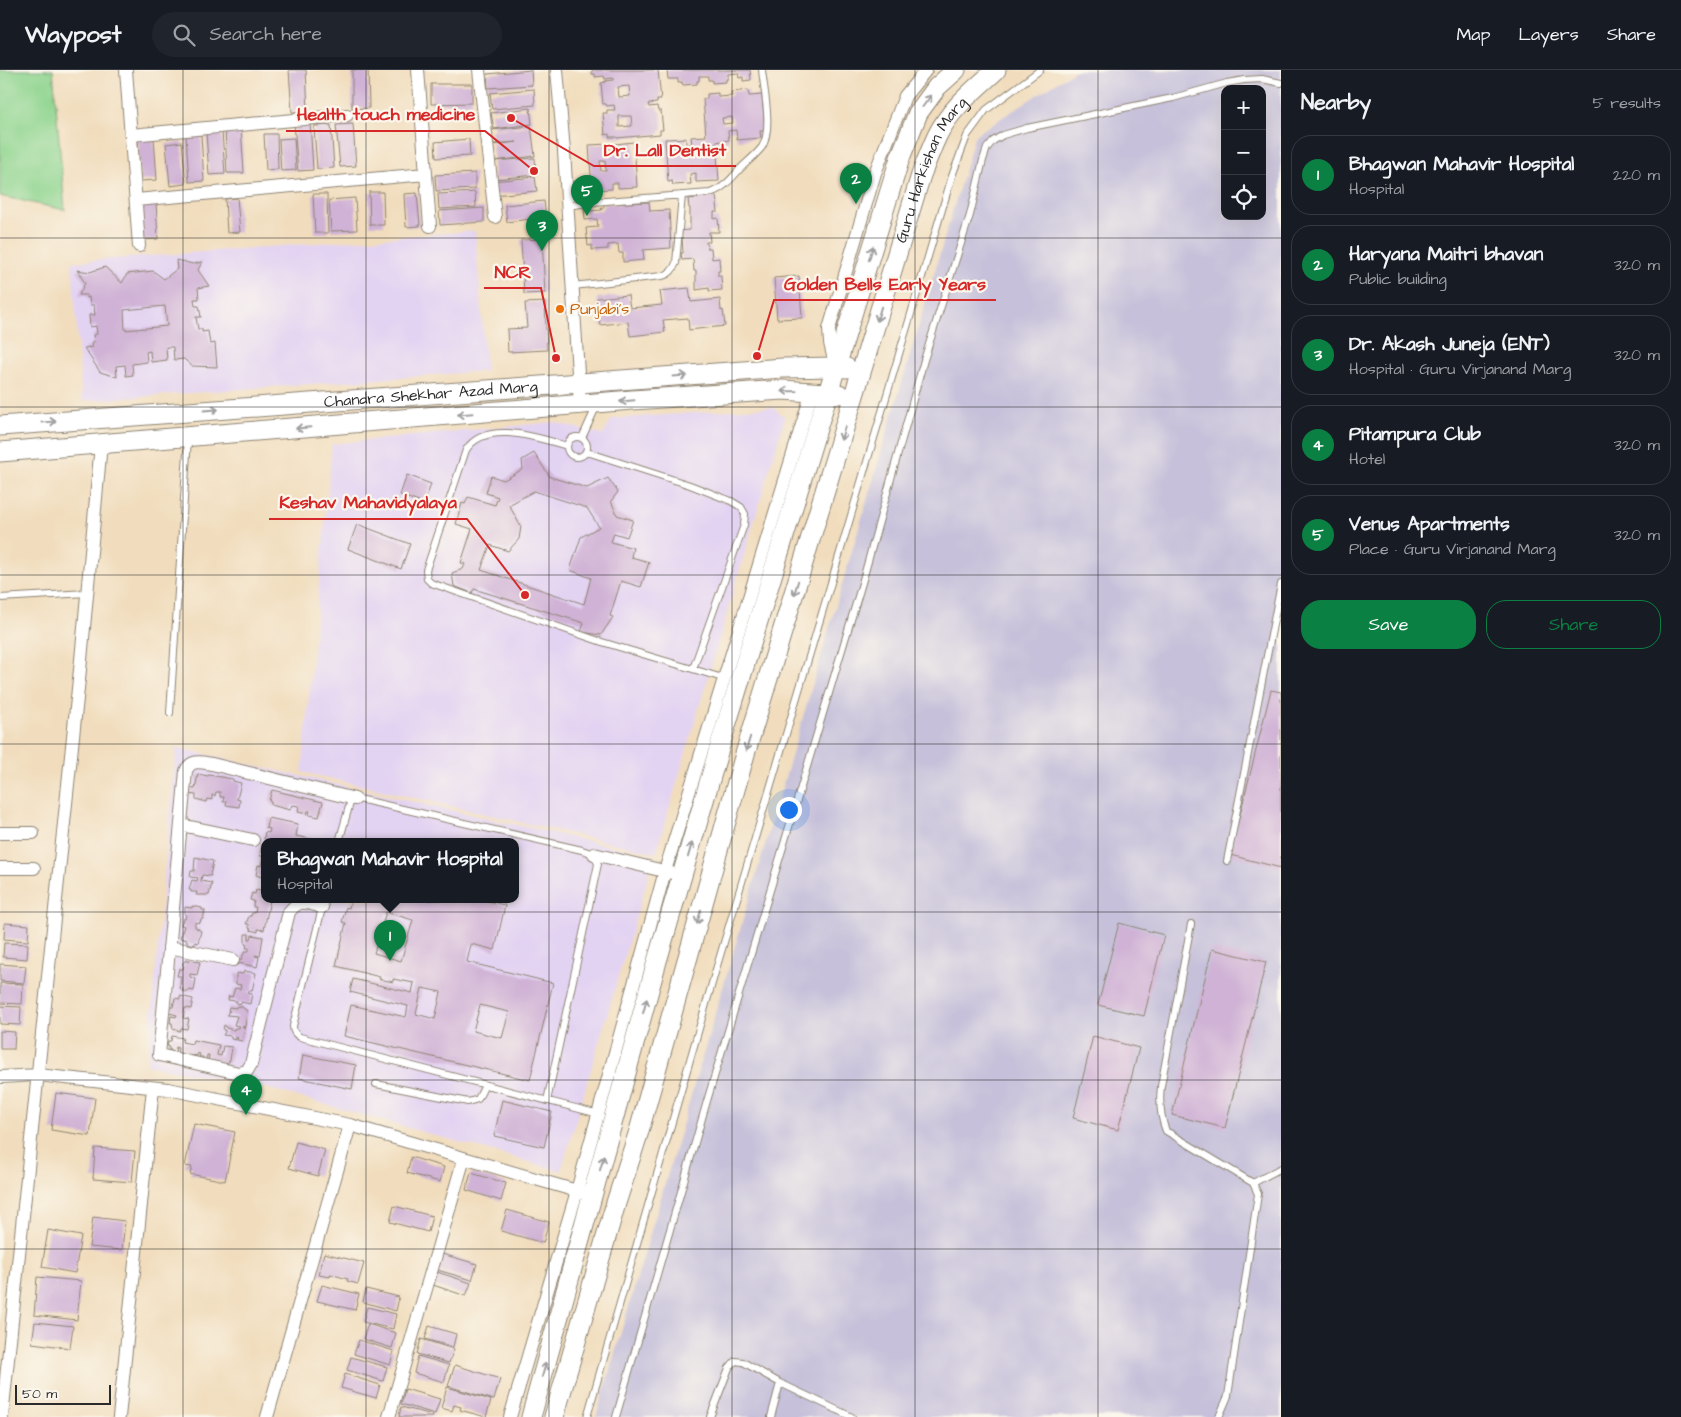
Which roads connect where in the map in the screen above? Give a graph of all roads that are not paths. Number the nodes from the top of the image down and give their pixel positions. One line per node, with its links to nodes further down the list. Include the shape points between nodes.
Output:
1 (126, 70): 12 (street)
2 (418, 70): 13 (street)
3 (479, 70): 17 (street)
4 (557, 70): 16 (street)
5 (762, 70): 14 (lane, via 767,119 762,147 718,190)
6 (926, 70): 21 (street, via 905,96 875,173 828,329)
7 (956, 70): 21 (main road, Guru Harkishan Marg, one-way to 7, via 900,158 918,113)
8 (996, 70): 22 (main road, Guru Harkishan Marg, one-way to 22, via 965,97 937,136 921,176)
9 (1040, 70): 77 (lane, via 986,110 967,136 952,176 717,966)
10 (1281, 84): 78 (lane, via 1262,79 1227,83 1173,98 1027,128 1003,135 987,148)
11 (347, 115): 12 (street)
12 (131, 135): 15 (street)
13 (426, 174): 15 (street); 18 (street)
14 (682, 195): 16 (lane); 20 (lane, via 673,270 662,276)
15 (136, 200): 19 (street)
16 (568, 206): 20 (street)
17 (495, 217)
18 (430, 226)
19 (139, 246)
20 (573, 286): 23 (street)
21 (836, 367): 22 (main road, Chandra Shekhar Azad Marg); 23 (main road, Chandra Shekhar Azad Marg, one-way to 21); 24 (main road, Guru Harkishan Marg)
22 (863, 369): 25 (main road, Guru Harkishan Marg)
23 (579, 383): 26 (street); 27 (main road, Chandra Shekhar Azad Marg, one-way to 23)
24 (820, 392): 25 (main road, Chandra Shekhar Azad Marg); 26 (main road, Chandra Shekhar Azad Marg, one-way to 26, via 783,390); 38 (main road, Guru Harkishan Marg)
25 (855, 395): 64 (main road, Guru Harkishan Marg, one-way to 64, via 745,754)
26 (589, 404): 28 (main road, Chandra Shekhar Azad Marg, one-way to 28); 29 (lane)
27 (0, 426)
28 (188, 437): 30 (main road, Chandra Shekhar Azad Marg); 39 (lane)
29 (582, 438): 31 (lane, via 572,438); 33 (lane, via 587,442)
30 (101, 444): 32 (main road, Chandra Shekhar Azad Marg); 35 (street)
31 (567, 446): 33 (lane, via 574,457); 37 (lane, via 512,433 471,442 428,562 427,579 431,584 602,642)
32 (0, 452)
33 (586, 452): 37 (lane, via 690,485 731,501 745,514 744,525)
34 (1281, 584): 47 (lane)
35 (87, 593): 36 (lane); 56 (street)
36 (0, 598)
37 (693, 669): 38 (lane)
38 (732, 681): 50 (main road, Guru Harkishan Marg)
39 (170, 713)
40 (355, 799): 41 (street, via 198,762 188,766 186,772); 44 (lane, via 350,803); 46 (lane)
41 (181, 825): 45 (street); 54 (street)
42 (0, 833): 43 (street)
43 (32, 833)
44 (340, 838)
45 (253, 840)
46 (594, 854): 50 (street); 61 (lane, via 598,864)
47 (1227, 861)
48 (34, 868): 49 (street)
49 (0, 872)
50 (674, 873): 62 (main road, Guru Harkishan Marg)
51 (299, 903): 54 (street, via 289,912 247,1071 239,1073 159,1055)
52 (323, 903): 59 (lane, via 293,1026 296,1034)
53 (1191, 924): 67 (lane, via 1161,1086 1160,1118 1166,1131)
54 (169, 947): 55 (street)
55 (233, 960)
56 (38, 1075): 57 (street); 60 (street); 70 (street)
57 (0, 1076)
58 (376, 1084): 59 (lane, via 468,1102 478,1099)
59 (485, 1085): 61 (lane)
60 (153, 1088): 63 (street); 71 (street)
61 (547, 1101): 62 (lane)
62 (606, 1118): 64 (main road); 68 (main road, Guru Harkishan Marg)
63 (350, 1125): 65 (street); 72 (street)
64 (639, 1131): 76 (main road, Guru Harkishan Marg)
65 (464, 1158): 68 (street); 73 (street)
66 (1281, 1168): 67 (lane)
67 (1253, 1183): 82 (lane, via 1258,1194 1255,1220 1228,1396)
68 (585, 1193): 74 (street); 75 (main road, Guru Harkishan Marg, one-way to 68)
69 (780, 1383): 79 (lane, via 743,1362 735,1362 729,1368); 80 (lane); 81 (lane)
70 (2, 1417)
71 (119, 1417)
72 (267, 1417)
73 (389, 1417)
74 (510, 1417)
75 (531, 1417)
76 (554, 1417)
77 (587, 1417)
78 (616, 1417)
79 (710, 1417)
80 (771, 1417)
81 (852, 1417)
82 (1220, 1417)

